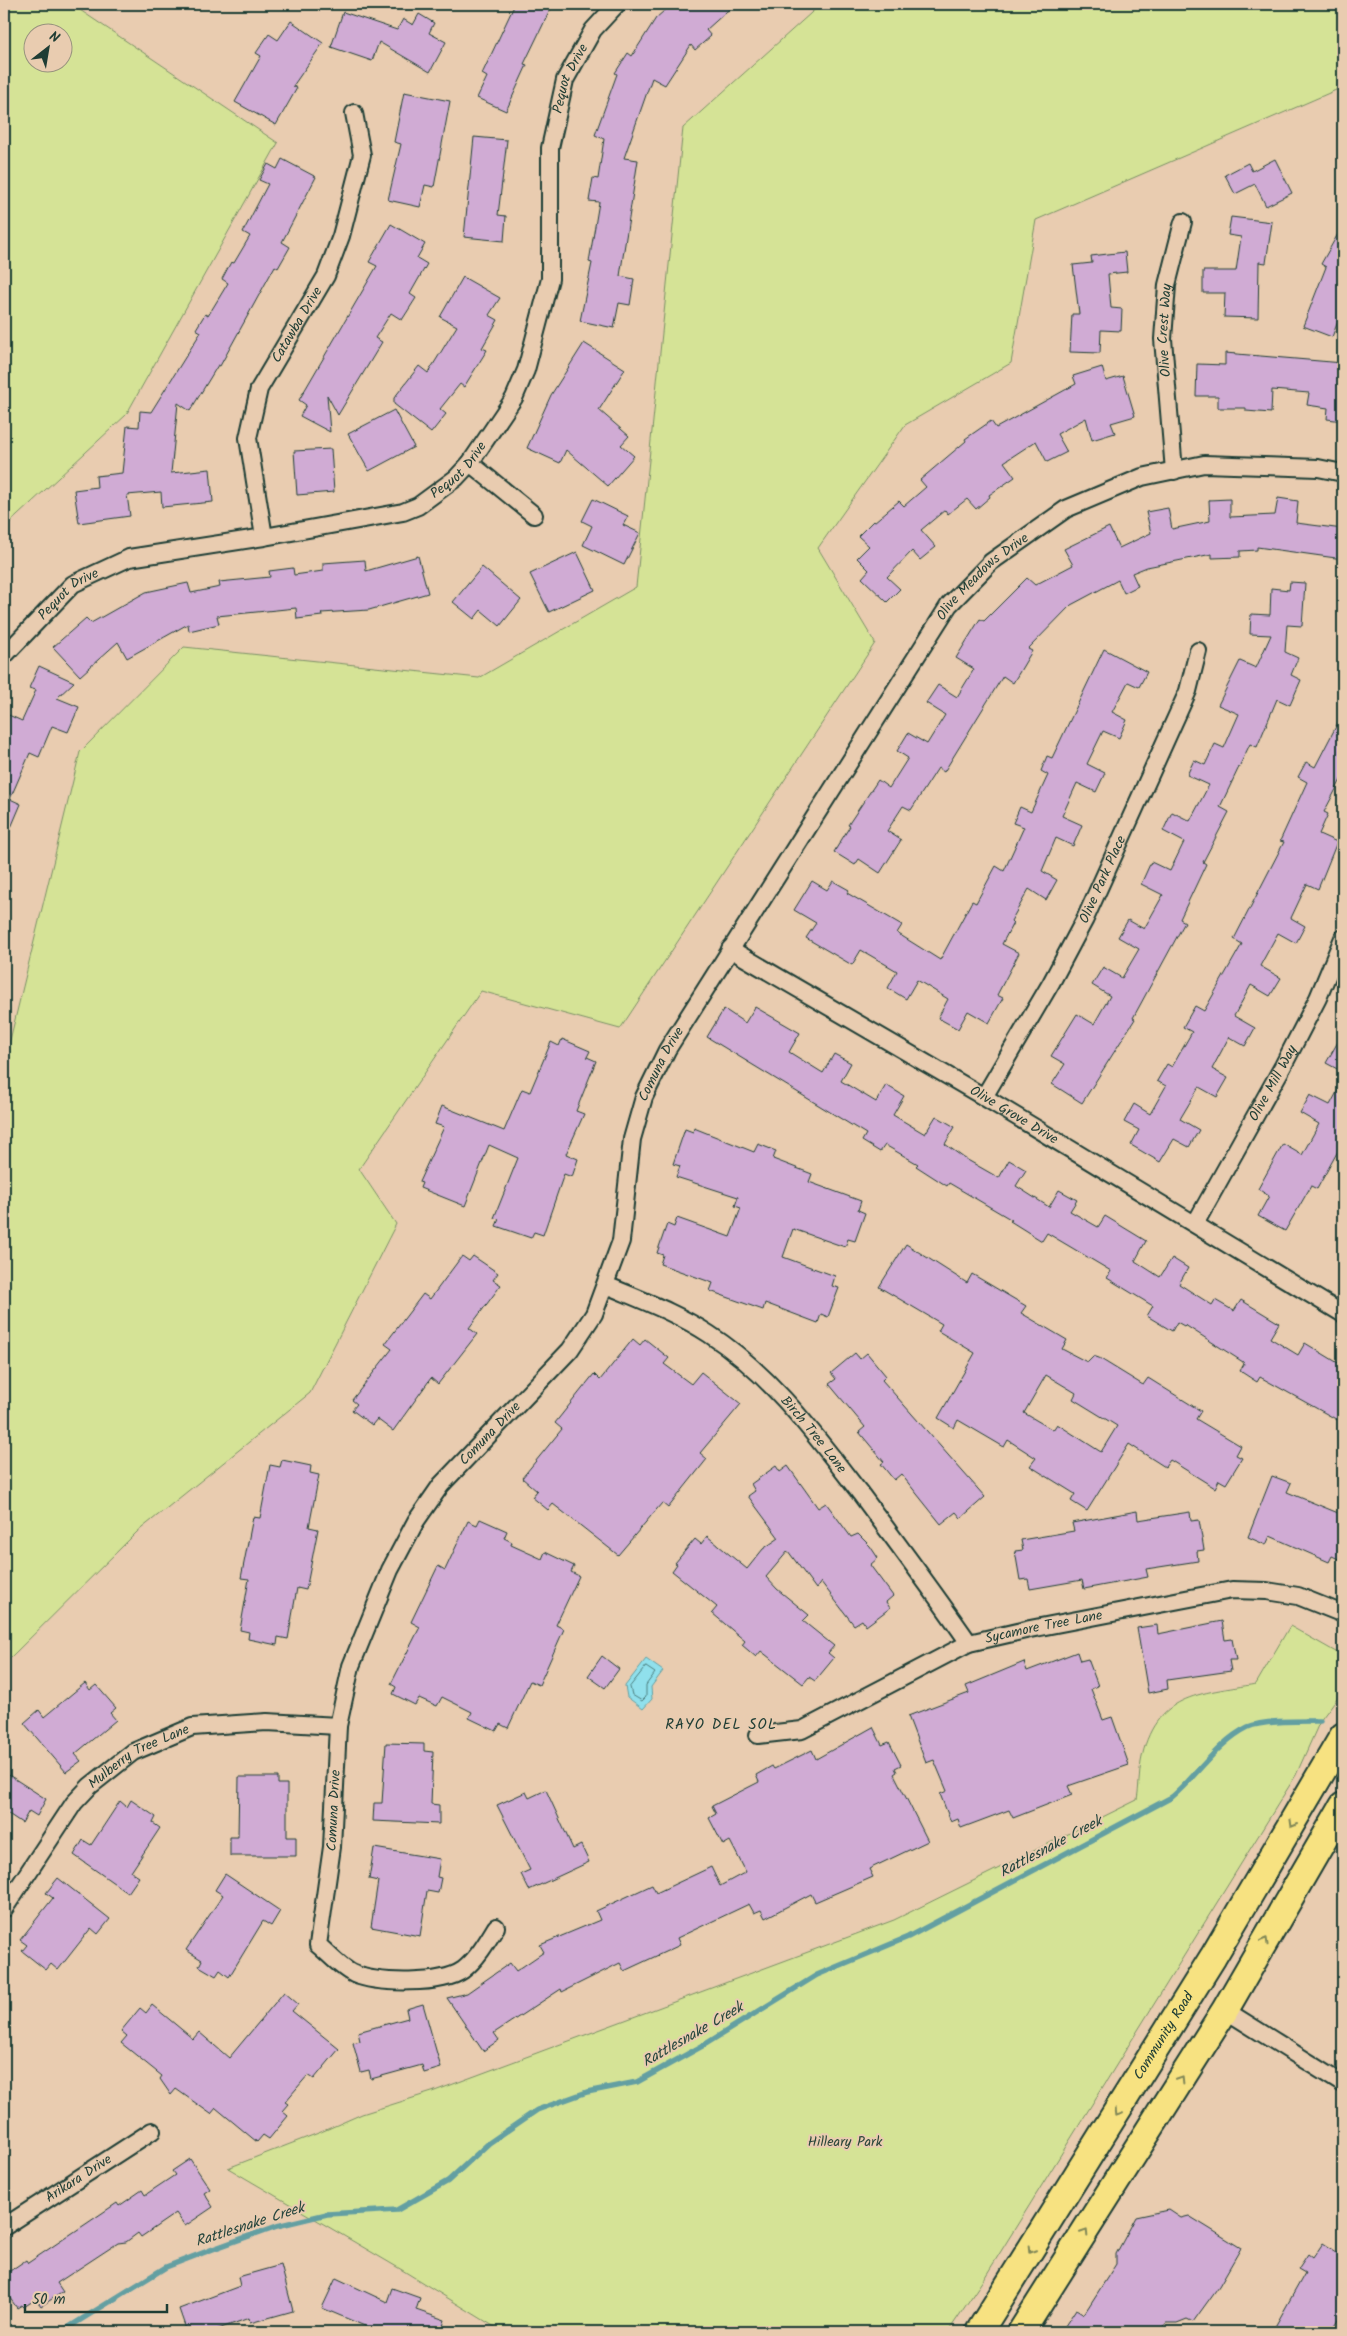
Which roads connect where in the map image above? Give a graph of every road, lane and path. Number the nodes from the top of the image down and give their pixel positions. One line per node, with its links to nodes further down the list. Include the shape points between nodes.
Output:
1 (617, 4): 4 (street, Pequot Drive, via 593,30 565,80 550,148 550,278 526,370 514,398)
2 (354, 113): 8 (street, Catawba Drive, via 362,155 341,236 326,276 258,389 248,438)
3 (1184, 222): 5 (street, Olive Crest Way, via 1167,285 1163,339)
4 (470, 463): 7 (street); 8 (street, Pequot Drive, via 449,484 418,506 403,512)
5 (1174, 471): 6 (street, Olive Meadows Drive, via 1204,464 1318,468); 12 (street, Olive Meadows Drive, via 1142,477 1066,509 991,562 949,605)
6 (1343, 473)
7 (534, 515)
8 (264, 537): 10 (street, Pequot Drive, via 129,558 113,565 73,584)
9 (1198, 651): 13 (street, Olive Park Place, via 1188,691 1085,919)
10 (4, 656)
11 (1343, 938): 14 (street, Olive Mill Way, via 1318,998 1283,1066)
12 (730, 949): 13 (street, Olive Grove Drive); 15 (street, Comuna Drive, via 667,1050 644,1097 632,1139 621,1241)
13 (984, 1097): 14 (street, Olive Grove Drive)
14 (1195, 1224): 16 (street, Olive Grove Drive)
15 (606, 1285): 18 (street, Birch Tree Lane, via 665,1310 709,1334 777,1392 804,1421 899,1544); 19 (street, Comuna Drive, via 594,1314 570,1350 441,1486 416,1521 390,1570 352,1666)
16 (1343, 1314)
17 (1343, 1614): 18 (street, Sycamore Tree Lane, via 1298,1596 1232,1590)
18 (969, 1644): 20 (street, Sycamore Tree Lane, via 802,1730)
19 (338, 1726): 26 (street, Mulberry Tree Lane, via 267,1722 192,1727 133,1752 74,1803); 27 (street, Comuna Drive, via 332,1847 318,1945 354,1974 398,1983 441,1979 463,1970 482,1950)
20 (758, 1735)
21 (1343, 1736): 25 (main road, Community Road, one-way to 25)
22 (1343, 1767): 24 (main road, via 1319,1813 1320,1821)
23 (1343, 1806): 24 (main road)
24 (1336, 1835): 29 (main road, one-way to 24)
25 (1269, 1867): 28 (main road, Community Road); 29 (main road, via 1259,1912 1217,1981 1212,1995 1213,2001)
26 (4, 1909)
27 (496, 1927)
28 (1192, 1992): 31 (main road, via 1190,2020 1147,2095); 34 (main road, Community Road, one-way to 34)
29 (1225, 2010): 30 (street); 31 (main road, one-way to 29)
30 (1343, 2084)
31 (1163, 2109): 35 (main road, one-way to 31)
32 (152, 2132): 33 (street, Arikara Drive)
33 (5, 2223)
34 (979, 2332)
35 (1021, 2332)

